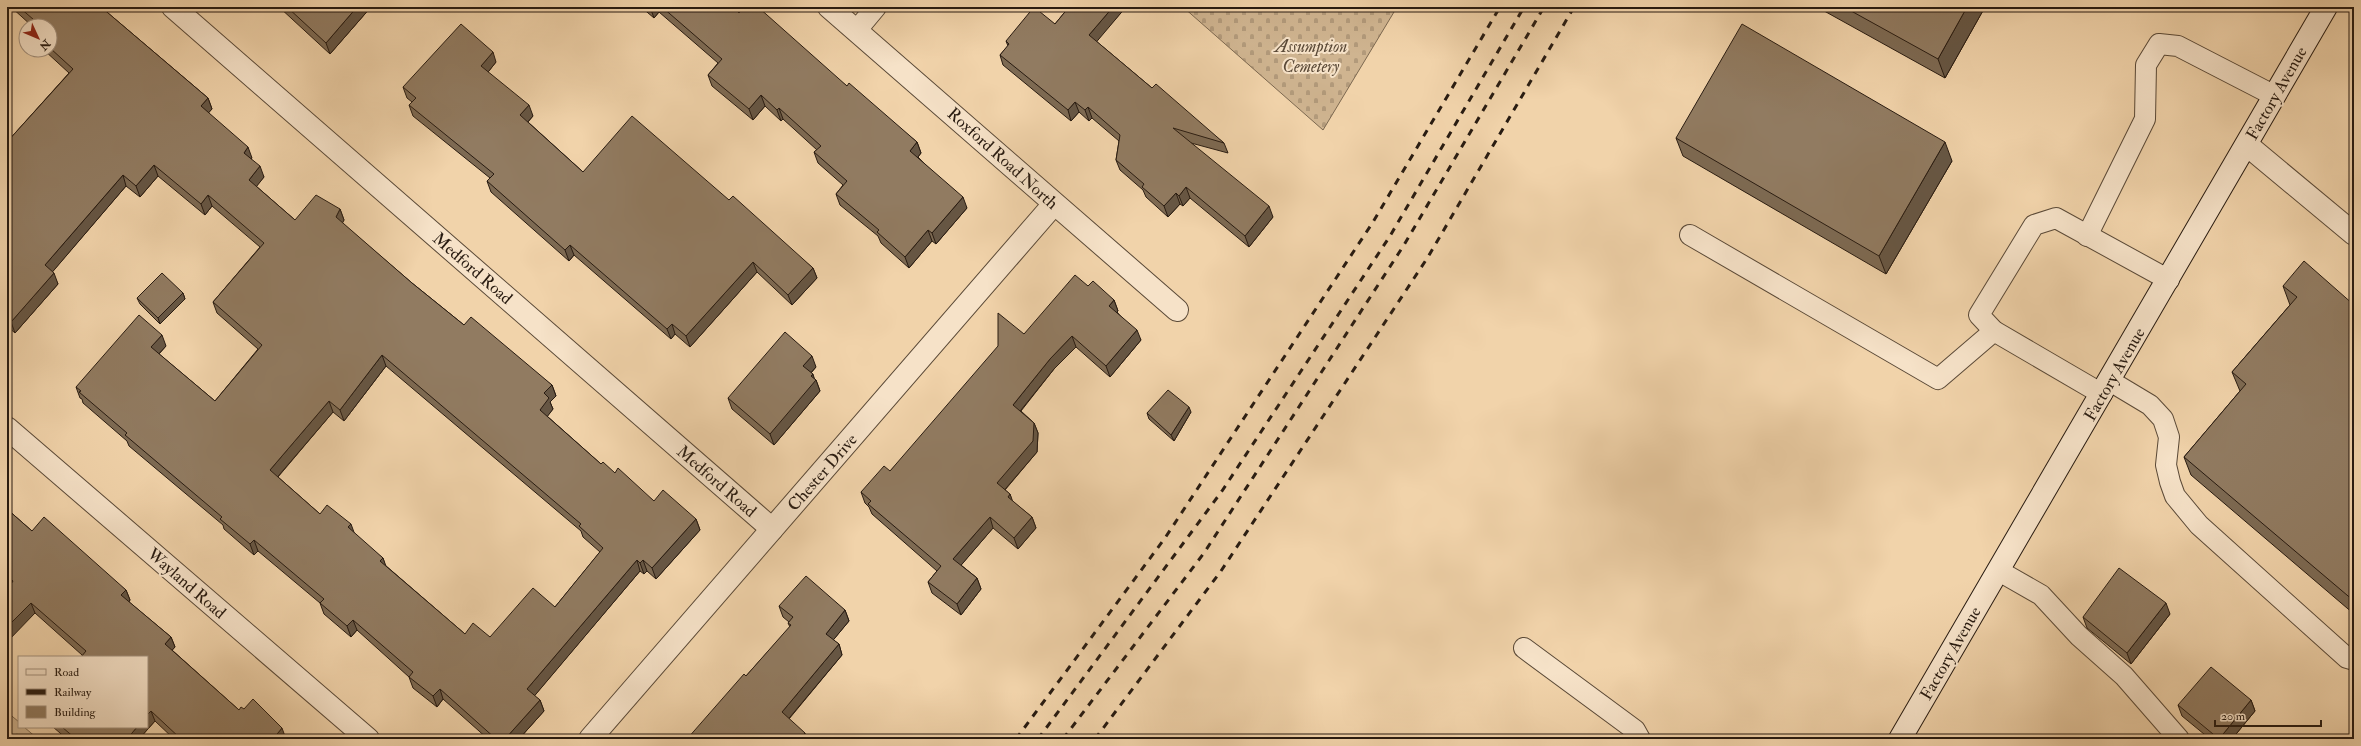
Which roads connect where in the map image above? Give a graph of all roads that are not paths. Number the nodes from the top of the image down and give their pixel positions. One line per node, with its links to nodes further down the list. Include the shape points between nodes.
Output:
1 (173, 7): 17 (street, Medford Road)
2 (829, 7): 5 (street, Roxford Road North)
3 (876, 7): 5 (lane)
4 (2326, 7): 6 (street, Factory Avenue)
5 (856, 31): 8 (street, Roxford Road North)
6 (2275, 96): 7 (street, Factory Avenue); 11 (lane, via 2178,46 2159,44 2146,65 2145,120)
7 (2247, 145): 9 (street); 12 (street, Factory Avenue)
8 (1054, 204): 13 (street, Roxford Road North); 17 (street, Chester Drive)
9 (2354, 234)
10 (1690, 235): 14 (lane, via 1938,379)
11 (2088, 236): 12 (lane); 14 (lane, via 2056,218 2034,225 1979,315)
12 (2169, 280): 15 (street, Factory Avenue)
13 (1177, 310)
14 (1994, 331): 15 (lane)
15 (2106, 387): 18 (street, Factory Avenue); 20 (lane, via 2150,405 2163,419 2169,437 2166,465 2170,482 2175,496 2199,525 2347,658)
16 (7, 428): 21 (street, Wayland Road)
17 (772, 529): 22 (street, Chester Drive)
18 (1998, 571): 24 (street, Factory Avenue); 25 (lane, via 2041,595 2079,636 2124,676)
19 (1524, 648): 23 (lane, via 1635,730)
20 (2354, 660)
21 (368, 739)
22 (590, 739)
23 (1640, 739)
24 (1900, 739)
25 (2179, 739)

